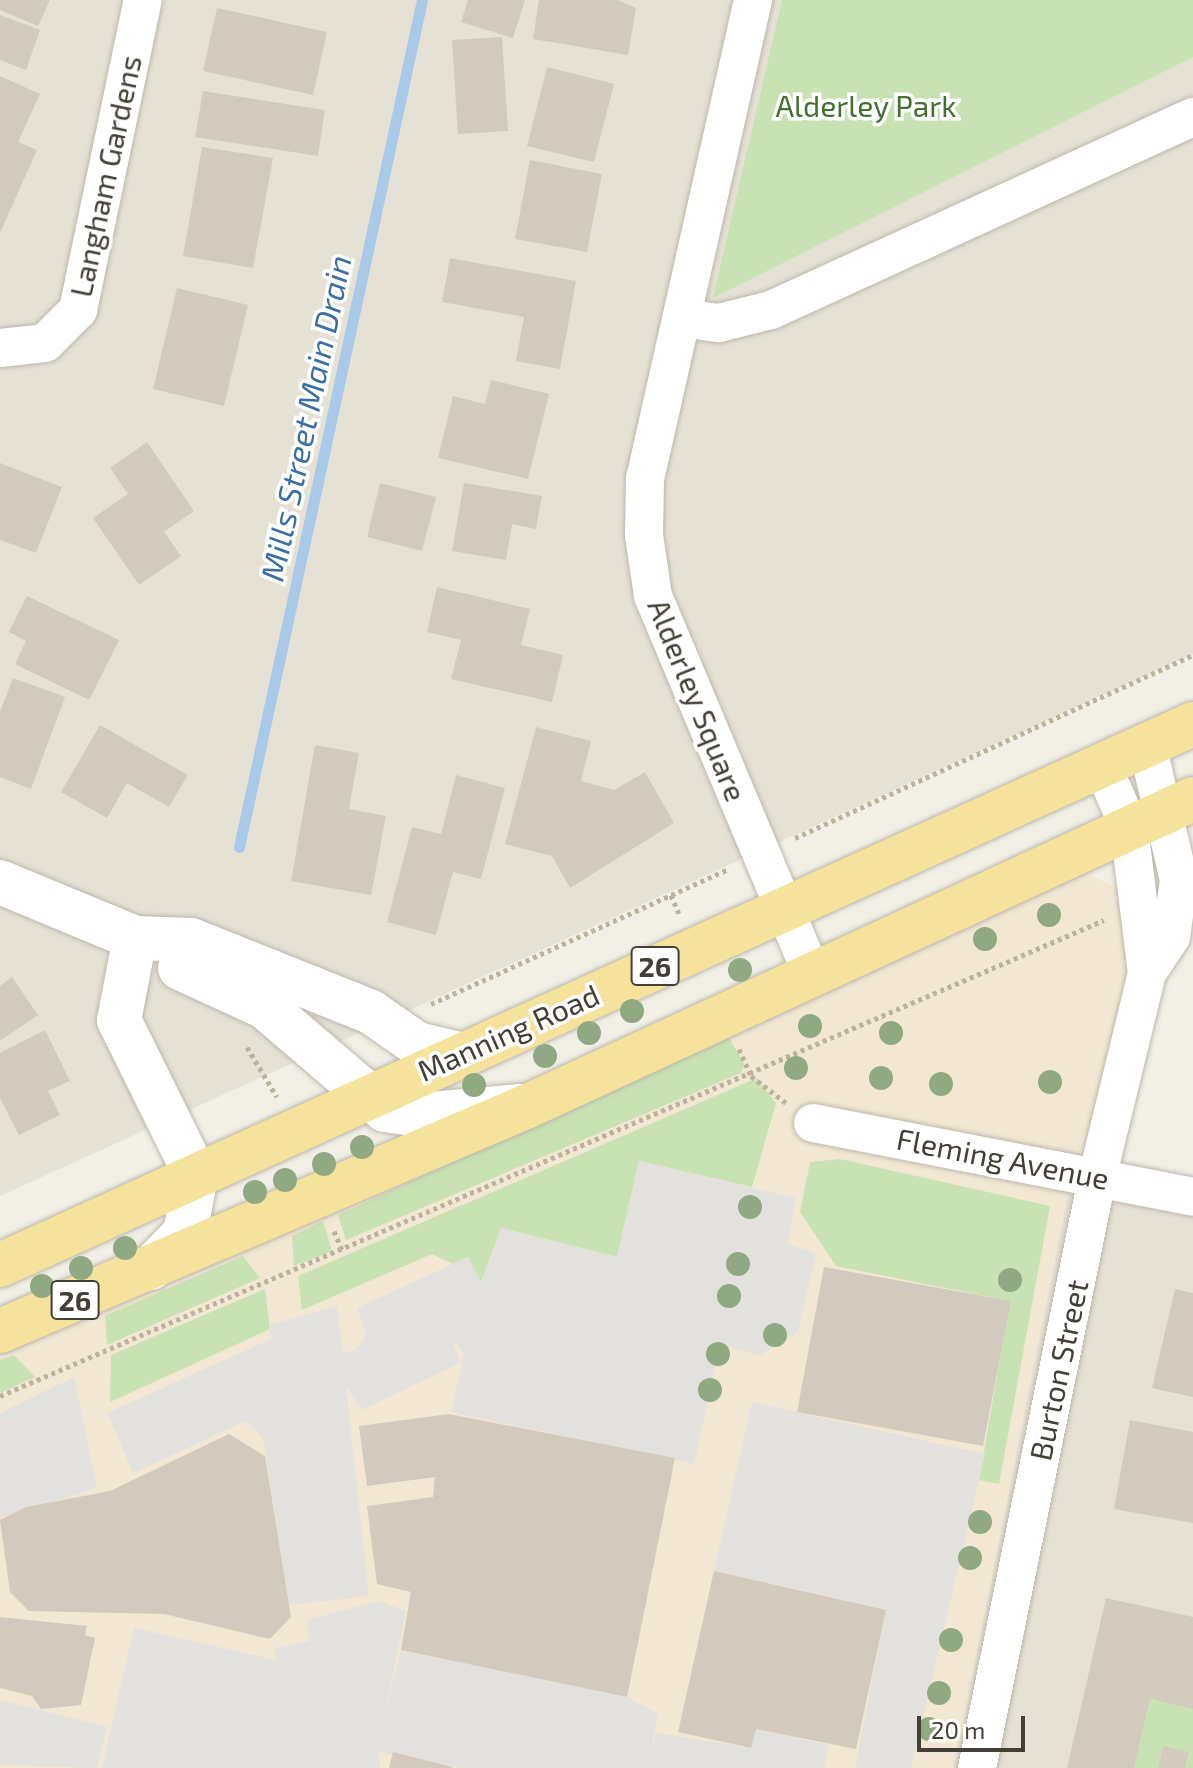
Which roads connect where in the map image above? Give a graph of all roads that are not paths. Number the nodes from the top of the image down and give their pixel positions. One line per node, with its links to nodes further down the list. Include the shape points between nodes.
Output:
1 (143, 0): 5 (street, Langham Gardens, via 78,310 45,343)
2 (753, 0): 4 (street, Alderley Square)
3 (1193, 117): 4 (street, via 771,310 719,323)
4 (682, 318): 11 (street, Alderley Square, via 645,478 653,596)
5 (0, 348)
6 (1193, 724): 7 (main road, Manning Road / 26)
7 (1147, 745): 8 (main road, Manning Road / 26); 9 (street, Burton Street)
8 (1102, 765): 9 (street, Burton Street); 11 (main road, Manning Road / 26)
9 (1163, 812): 13 (street, Burton Street, via 1141,896); 13 (street, Burton Street, via 1179,880 1171,937); 14 (main road, 26)
10 (0, 882): 12 (street)
11 (783, 909): 14 (street, Alderley Square); 15 (main road, Manning Road / 26)
12 (144, 940): 15 (street, via 191,940 371,1012 417,1044); 16 (street, via 178,968 265,1007); 20 (street, via 119,1020)
13 (1147, 973): 19 (street, Burton Street)
14 (813, 977): 17 (main road, 26)
15 (459, 1054): 16 (main road, Manning Road / 26)
16 (365, 1097): 17 (street, via 385,1110 419,1115); 20 (main road, Manning Road / 26)
17 (528, 1106): 23 (main road, 26)
18 (813, 1123): 19 (street, Fleming Avenue)
19 (1098, 1174): 21 (street, Fleming Avenue); 25 (street, Burton Street)
20 (196, 1176): 22 (main road, Manning Road / 26); 23 (street, via 185,1233)
21 (1193, 1197)
22 (0, 1265)
23 (151, 1268): 24 (main road, 26)
24 (0, 1331)
25 (977, 1768)

